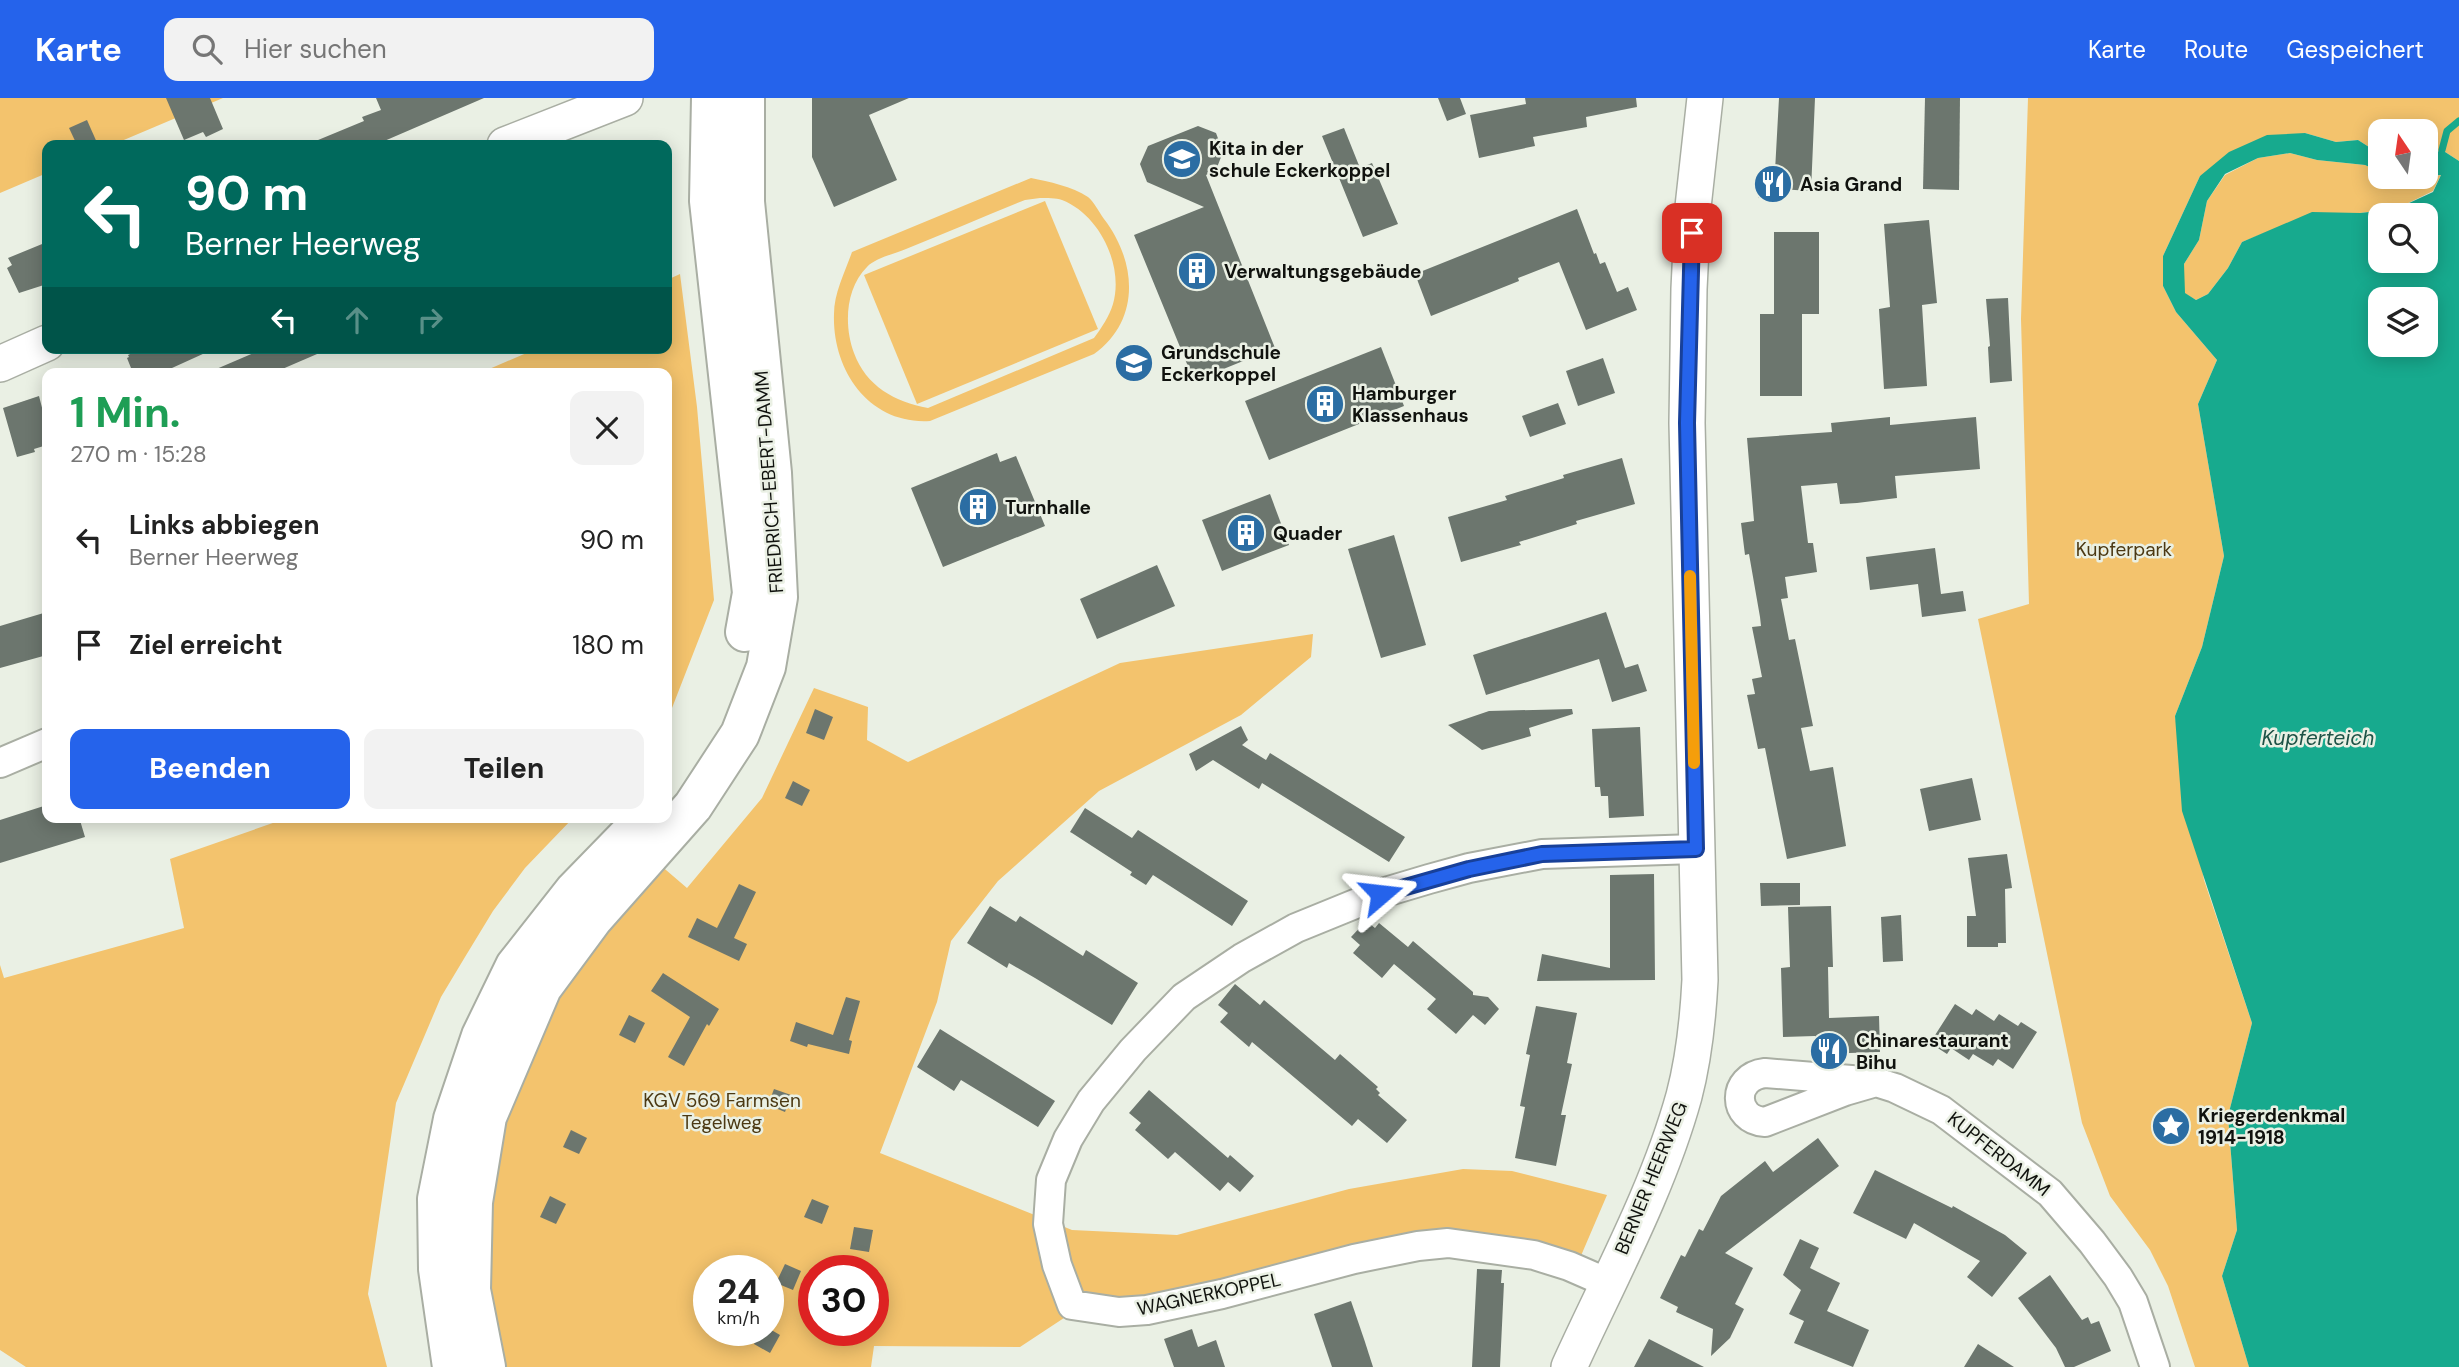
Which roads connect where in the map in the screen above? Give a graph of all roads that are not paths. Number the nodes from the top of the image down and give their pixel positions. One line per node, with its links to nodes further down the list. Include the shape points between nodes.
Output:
1 (625, 98): 5 (street)
2 (711, 98): 10 (main road, FRIEDRICH-EBERT-DAMM, via 709,201 752,593 740,659 716,724)
3 (746, 98): 16 (main road, FRIEDRICH-EBERT-DAMM, via 745,202 772,473 778,597 766,667 740,734 693,806 593,919 542,988 486,1116 473,1202 471,1290)
4 (1705, 98): 12 (street, BERNER HEERWEG, via 1693,207 1688,385)
5 (518, 140)
6 (42, 345): 7 (street)
7 (0, 364)
8 (42, 745): 9 (street)
9 (0, 764)
10 (672, 789)
11 (640, 823): 15 (main road, via 574,891 515,966 481,1036 453,1119 437,1199 438,1269)
12 (1696, 849): 14 (street, BERNER HEERWEG, via 1700,980 1693,1057 1668,1143); 14 (street, WAGNERKOPPEL, via 1530,856 1393,890 1296,928 1242,957 1184,997 1091,1101 1051,1180 1048,1224 1072,1305 1119,1312 1147,1310 1354,1259 1448,1243 1534,1255)
13 (1875, 1082): 18 (street, KUPFERDAMM, via 1941,1110 2050,1193 2118,1277 2133,1302)
14 (1608, 1283): 17 (street, BERNER HEERWEG)
15 (452, 1367)
16 (486, 1367)
17 (1569, 1367)
18 (2155, 1367)

